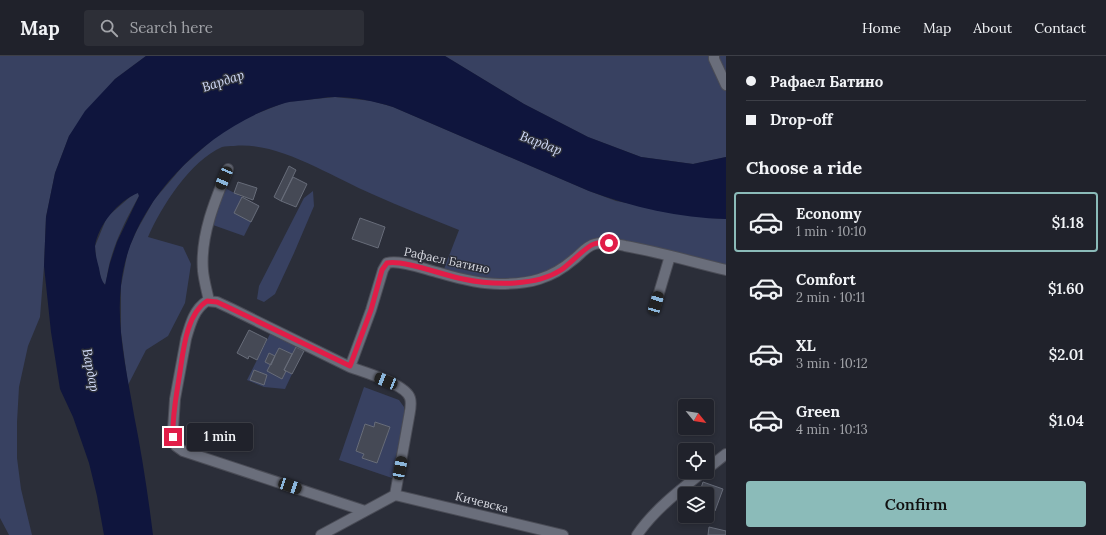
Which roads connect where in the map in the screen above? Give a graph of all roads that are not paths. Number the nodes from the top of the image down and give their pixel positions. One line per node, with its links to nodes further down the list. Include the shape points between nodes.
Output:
1 (714, 56): 2 (street)
2 (726, 85)
3 (228, 169): 6 (street, via 212,209 203,257 204,280)
4 (670, 256): 5 (street, Рафаел Батино); 7 (street); 8 (street, Рафаел Батино, via 609,243 595,244 550,276 526,282 500,284 463,279 406,264 388,262 382,270 371,310)
5 (726, 270)
6 (209, 301): 8 (street, via 217,302); 13 (street, via 197,311 186,339 175,399 173,429 176,446 183,451)
7 (656, 303)
8 (350, 366): 12 (street, via 396,386 410,398 411,406)
9 (726, 454): 10 (street)
10 (714, 463)
11 (694, 479): 16 (street, via 643,526)
12 (395, 495): 13 (street); 15 (street, Кичевска)
13 (365, 511): 14 (street)
14 (321, 535)
15 (563, 535)
16 (637, 535)

